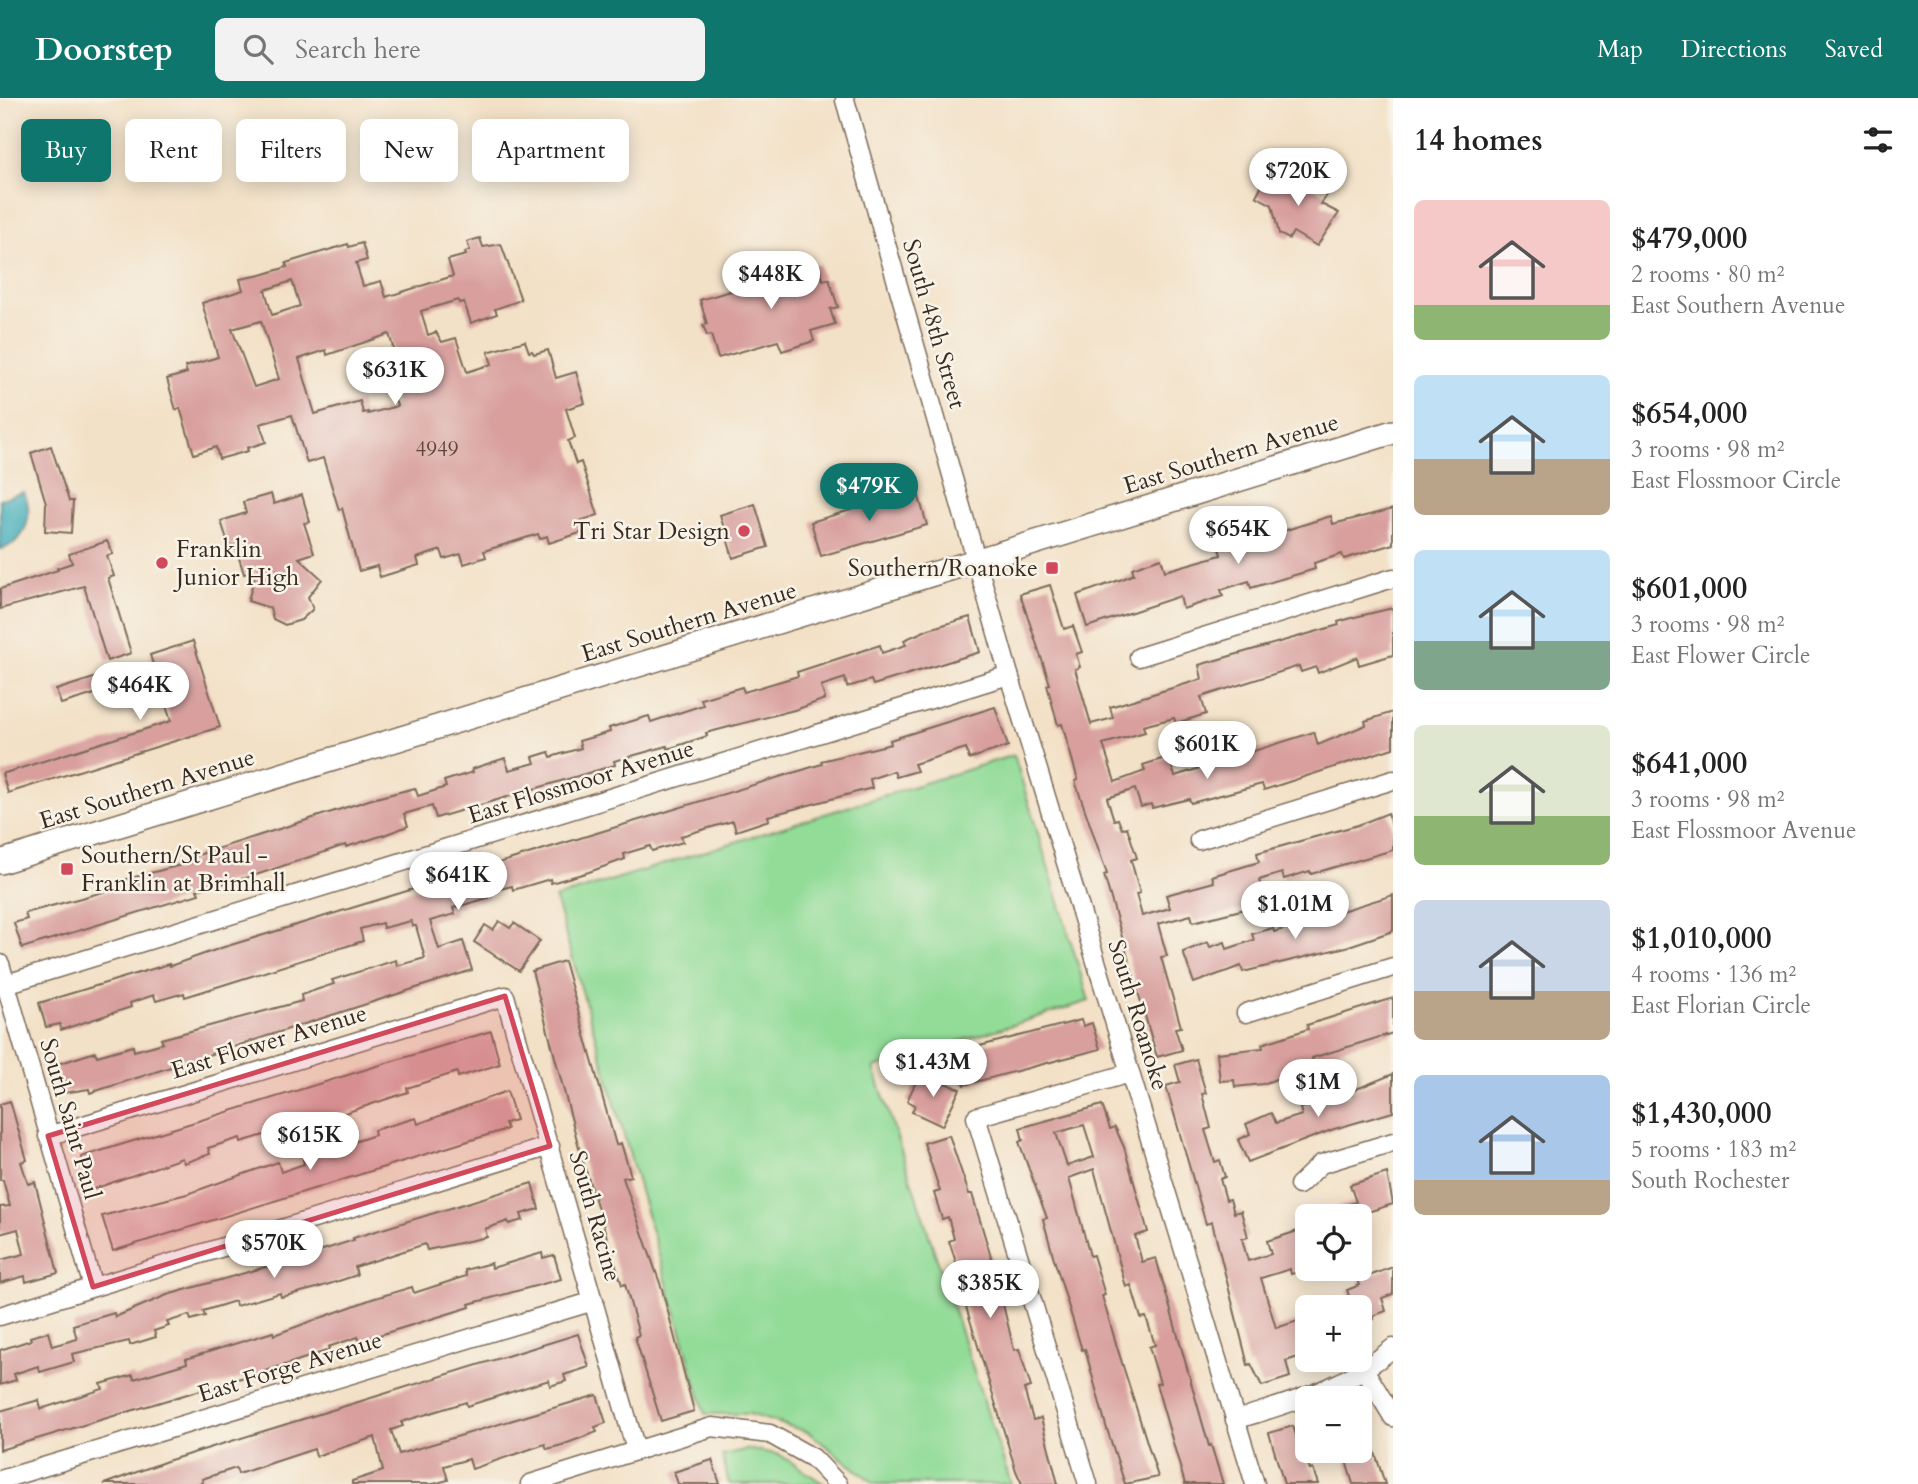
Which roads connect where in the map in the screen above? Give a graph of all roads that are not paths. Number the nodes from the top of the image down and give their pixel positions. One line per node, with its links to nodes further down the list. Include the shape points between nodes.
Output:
1 (845, 100): 3 (street, South 48th Street)
2 (1393, 432): 3 (main road, East Southern Avenue)
3 (976, 561): 6 (street, South Roanoke); 9 (main road, East Southern Avenue)
4 (1393, 578): 5 (street)
5 (1139, 657)
6 (1009, 675): 12 (street, East Flossmoor Avenue); 15 (street, South Roanoke)
7 (1393, 780): 8 (street)
8 (1199, 840)
9 (0, 862)
10 (0, 964): 12 (street, South Saint Paul)
11 (1393, 967): 14 (street)
12 (6, 984): 16 (street, South Saint Paul)
13 (505, 996): 16 (street, East Flower Avenue); 18 (street, South Racine)
14 (1246, 1013)
15 (1130, 1073): 28 (street, South Roanoke); 33 (street, via 976,1117)
16 (48, 1136): 20 (street, South Saint Paul)
17 (1393, 1142): 19 (street, via 1321,1164)
18 (550, 1146): 20 (street); 21 (street, South Racine)
19 (1298, 1185)
20 (93, 1287): 22 (street)
21 (594, 1301): 29 (street, South Racine); 30 (street, East Forge Avenue)
22 (0, 1316)
23 (1393, 1348): 24 (street)
24 (1372, 1365)
25 (1363, 1372): 28 (street, via 1319,1393)
26 (1366, 1372): 27 (street)
27 (1393, 1417)
28 (1235, 1420): 34 (street, South Roanoke)
29 (636, 1450): 31 (street); 32 (street, via 712,1427 770,1434 813,1458)
30 (0, 1480)
31 (530, 1484)
32 (838, 1484)
33 (1088, 1484)
34 (1255, 1484)

